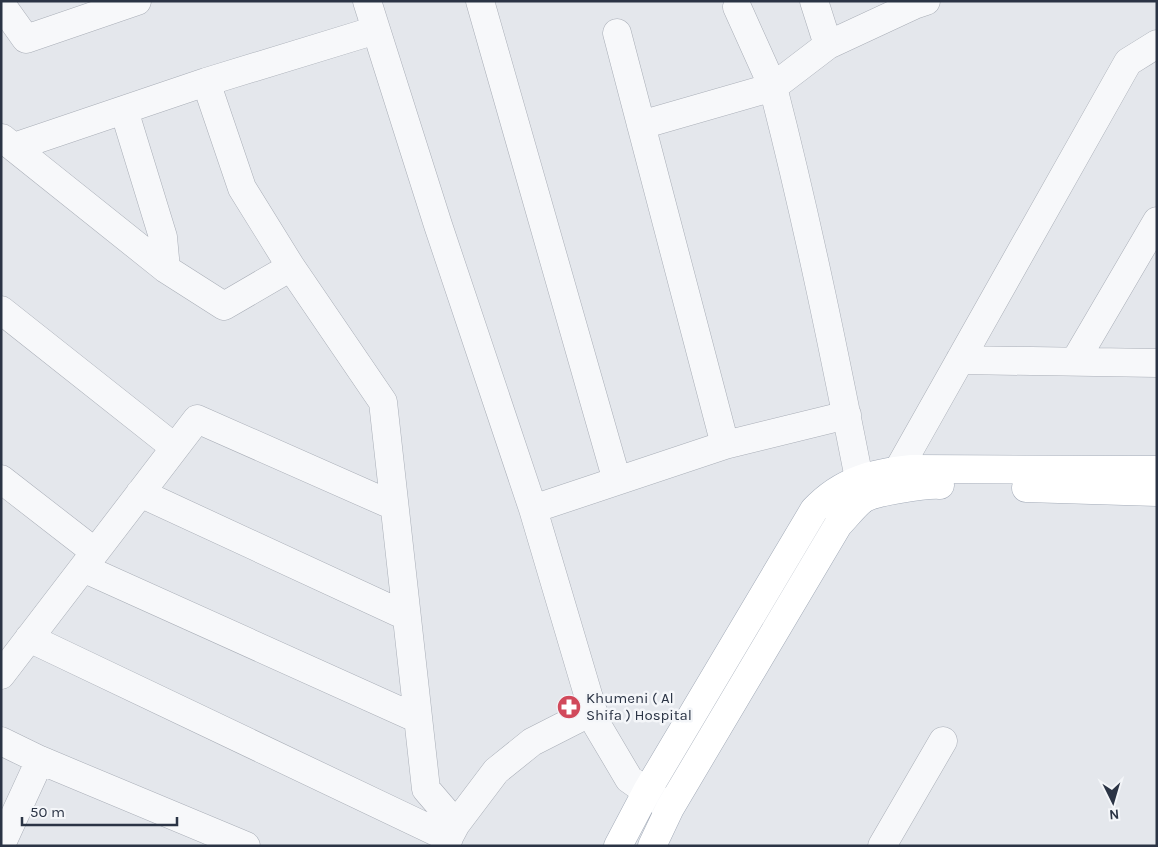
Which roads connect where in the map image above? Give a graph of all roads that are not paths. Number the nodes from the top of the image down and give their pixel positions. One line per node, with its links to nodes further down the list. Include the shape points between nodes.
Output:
1 (138, 1): 6 (street, via 26,39)
2 (367, 1): 8 (street)
3 (480, 1): 30 (street)
4 (814, 1): 11 (street)
5 (926, 1): 11 (street)
6 (1, 4)
7 (737, 7): 13 (street)
8 (376, 30): 12 (street); 35 (street)
9 (617, 33): 15 (street)
10 (1157, 44): 21 (street, via 1128,62)
11 (828, 45): 13 (street)
12 (206, 82): 14 (street); 18 (street, via 242,188)
13 (773, 87): 15 (street); 24 (street, via 799,187)
14 (124, 110): 16 (street); 19 (street, via 164,237)
15 (641, 125): 25 (street)
16 (8, 142): 19 (street)
17 (1157, 221): 22 (street)
18 (290, 267): 19 (street, via 224,306); 34 (street, via 383,402)
19 (166, 269)
20 (1, 310): 26 (street)
21 (960, 360): 22 (street); 27 (street)
22 (1075, 362): 23 (street)
23 (1157, 362)
24 (848, 415): 25 (street); 31 (street)
25 (725, 445): 30 (street)
26 (174, 447): 33 (street); 34 (street, via 197,419)
27 (898, 470): 28 (main road); 31 (main road)
28 (1157, 470)
29 (1, 480): 36 (street)
30 (617, 481): 35 (street)
31 (861, 489): 32 (main road, via 893,490 931,484); 45 (main road, via 839,488 814,510); 46 (main road)
32 (1157, 492)
33 (140, 493): 36 (street); 37 (street)
34 (394, 506): 37 (street)
35 (533, 509): 40 (street)
36 (89, 560): 38 (street); 41 (street)
37 (406, 616): 41 (street)
38 (29, 638): 39 (street); 47 (street)
39 (4, 665)
40 (593, 711): 45 (street, via 597,725 629,779); 47 (street, via 532,742 496,771)
41 (418, 719): 47 (street, via 426,790)
42 (1, 741): 44 (street)
43 (944, 741): 52 (street)
44 (40, 760): 49 (street); 51 (street)
45 (647, 792): 46 (street); 48 (main road)
46 (670, 808): 50 (main road)
47 (450, 836)
48 (623, 837): 50 (street)
49 (1, 844)
50 (659, 844)
51 (246, 846)
52 (882, 846)

